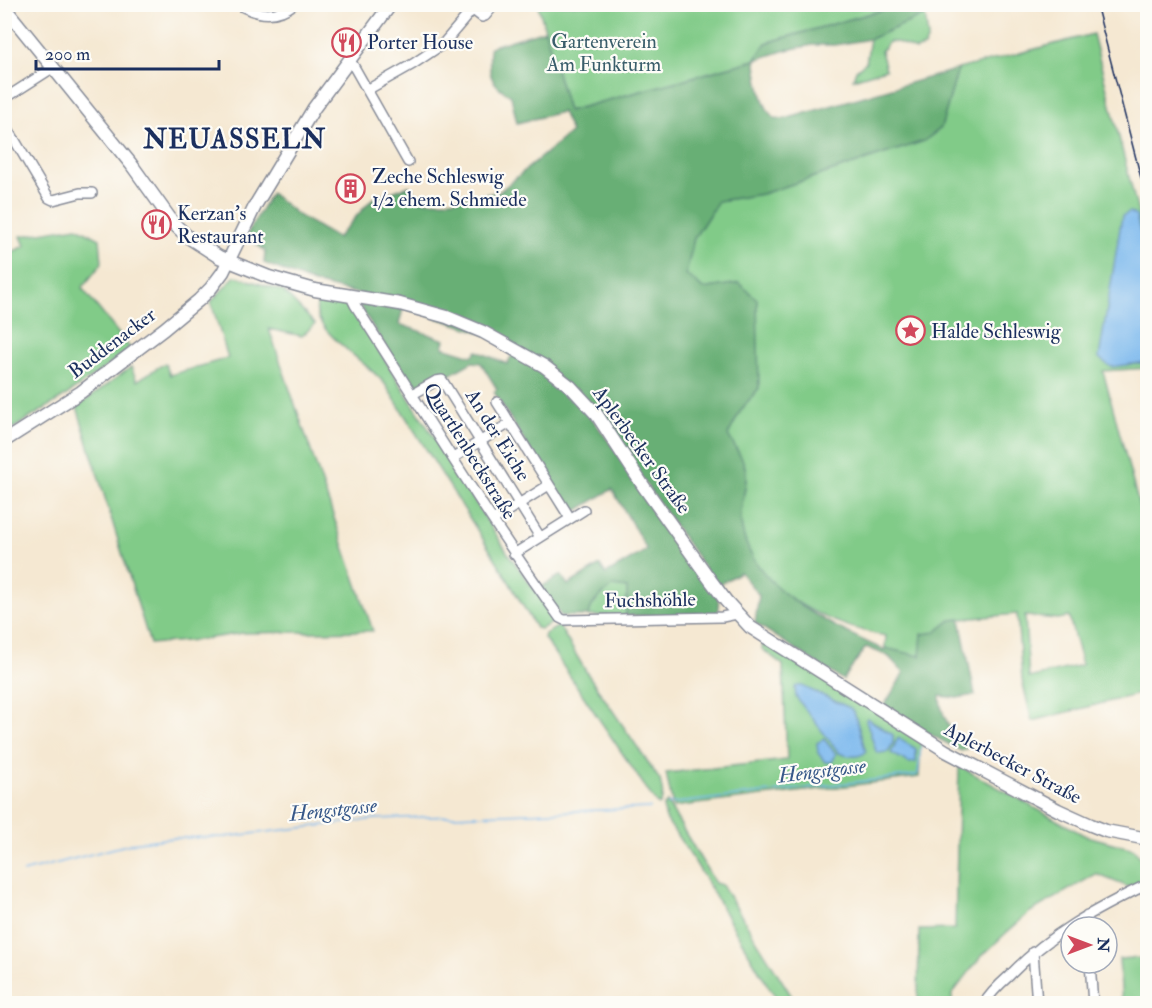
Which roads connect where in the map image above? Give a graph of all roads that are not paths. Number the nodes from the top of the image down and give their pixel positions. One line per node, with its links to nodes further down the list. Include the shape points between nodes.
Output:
1 (238, 4): 2 (street, via 264,15 283,12)
2 (294, 4)
3 (392, 4): 7 (main road, Buddenacker)
4 (495, 4): 6 (street, via 483,17)
5 (4, 7): 8 (main road, Aplerbecker Straße)
6 (468, 7): 9 (street, via 443,44)
7 (348, 60): 9 (street); 14 (main road, Buddenacker, via 293,140)
8 (54, 67): 10 (street); 14 (main road, Aplerbecker Straße, via 174,224 202,247)
9 (367, 90): 12 (street)
10 (4, 99)
11 (4, 122): 13 (street, via 49,198)
12 (408, 162)
13 (92, 193)
14 (228, 261): 15 (main road, Aplerbecker Straße, via 315,290); 19 (main road, Buddenacker, via 214,284 193,305 81,392)
15 (354, 296): 16 (street, Quartlenbeckstraße, via 355,305); 29 (main road, Aplerbecker Straße, via 400,304 470,326 521,352 571,387 597,415)
16 (413, 394): 20 (street, An der Eiche, via 442,380); 21 (street, Quartlenbeckstraße)
17 (497, 402): 18 (street)
18 (510, 423): 20 (street); 22 (street)
19 (4, 441)
20 (480, 441): 21 (street); 23 (street, An der Eiche)
21 (453, 458): 26 (street, Quartlenbeckstraße)
22 (549, 485): 23 (street); 25 (street)
23 (519, 504): 26 (street); 27 (street, An der Eiche)
24 (584, 510): 25 (street)
25 (570, 518): 27 (street)
26 (493, 520): 28 (street, Quartlenbeckstraße)
27 (540, 537): 28 (street)
28 (514, 554): 30 (street, Quartlenbeckstraße)
29 (737, 614): 30 (street, Fuchshöhle); 31 (main road, Aplerbecker Straße, via 760,634 946,751 1091,825)
30 (564, 620)
31 (1148, 839)
32 (1148, 884): 33 (street)
33 (1087, 915)
34 (1059, 932): 35 (street)
35 (1033, 952): 37 (street); 38 (street)
36 (1091, 975): 39 (street)
37 (984, 1004)
38 (1037, 1004)
39 (1093, 1004)

